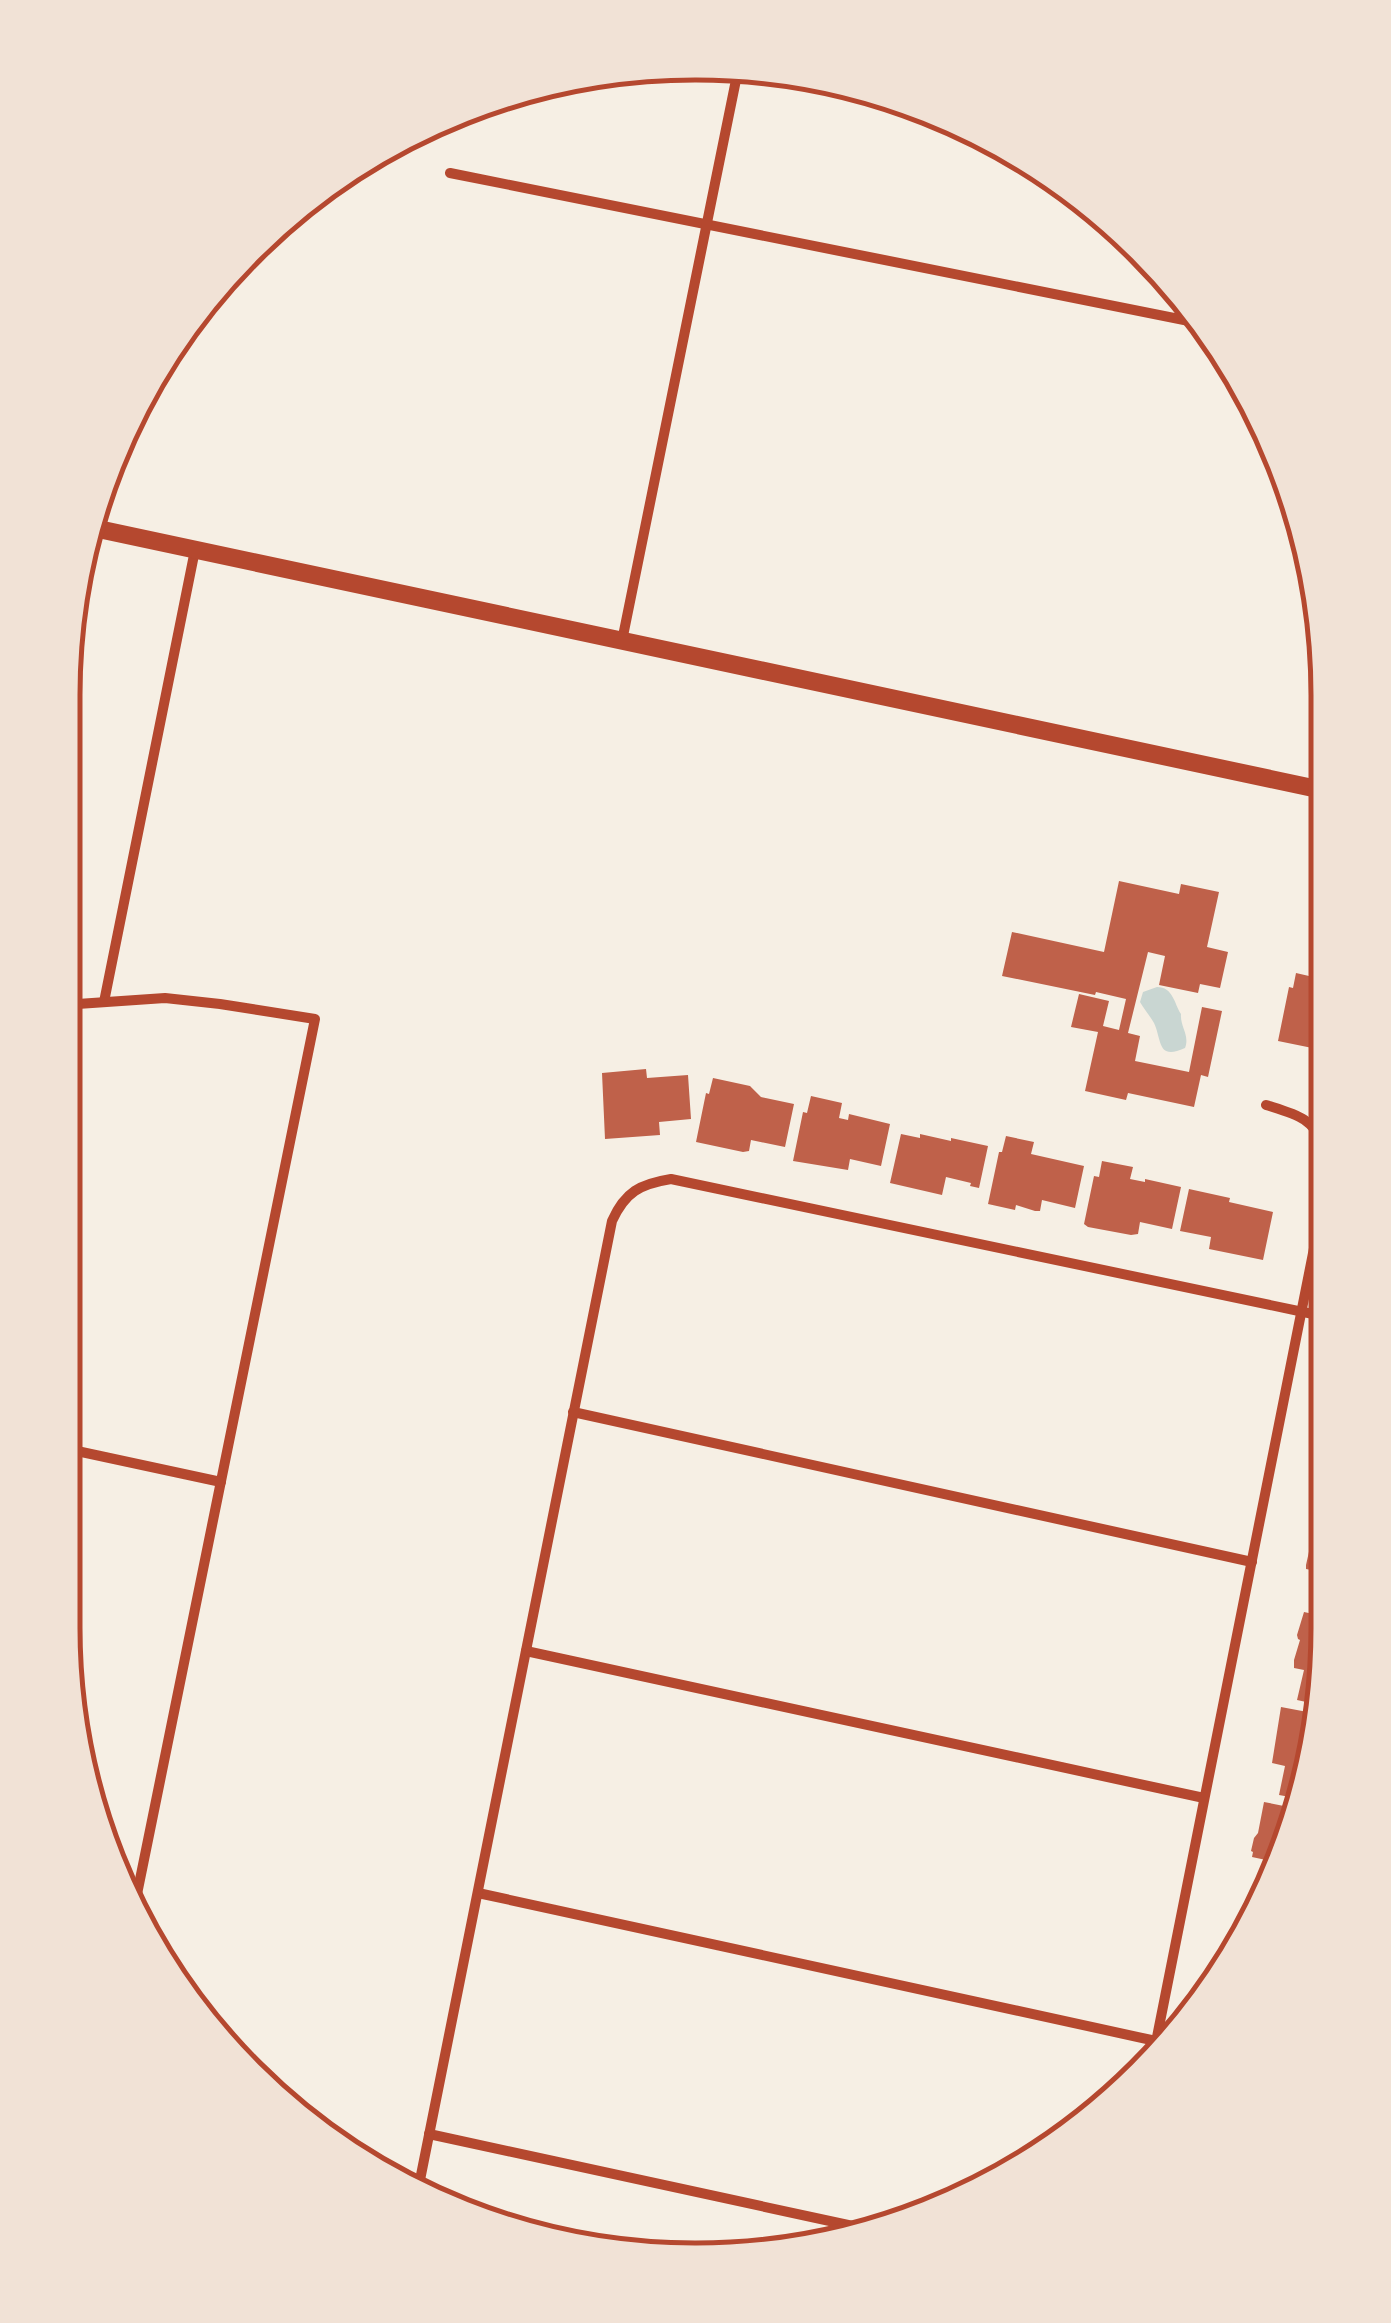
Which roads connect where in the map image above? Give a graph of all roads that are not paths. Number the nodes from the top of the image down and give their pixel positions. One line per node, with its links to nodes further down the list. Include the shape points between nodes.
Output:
1 (736, 81): 3 (street)
2 (450, 174): 3 (street)
3 (708, 225): 4 (street); 7 (street)
4 (1183, 320)
5 (103, 530): 6 (street)
6 (195, 550): 7 (street); 9 (street)
7 (622, 641): 8 (street)
8 (1311, 788)
9 (104, 1002): 10 (street); 18 (street, via 165,998 315,1019)
10 (80, 1004)
11 (1266, 1105): 12 (street)
12 (1311, 1124)
13 (1311, 1265): 14 (street)
14 (1302, 1312): 15 (street); 16 (street, via 671,1180 649,1183 620,1205 612,1221); 19 (street)
15 (1311, 1314)
16 (573, 1412): 19 (street); 20 (street)
17 (80, 1452): 18 (street)
18 (221, 1482): 22 (street)
19 (1252, 1562): 21 (street)
20 (526, 1651): 21 (street); 23 (street)
21 (1204, 1798): 24 (street)
22 (138, 1889)
23 (478, 1893): 25 (street); 26 (street)
24 (1157, 2034)
25 (1148, 2044)
26 (429, 2134): 27 (street); 28 (street)
27 (420, 2179)
28 (845, 2224)

